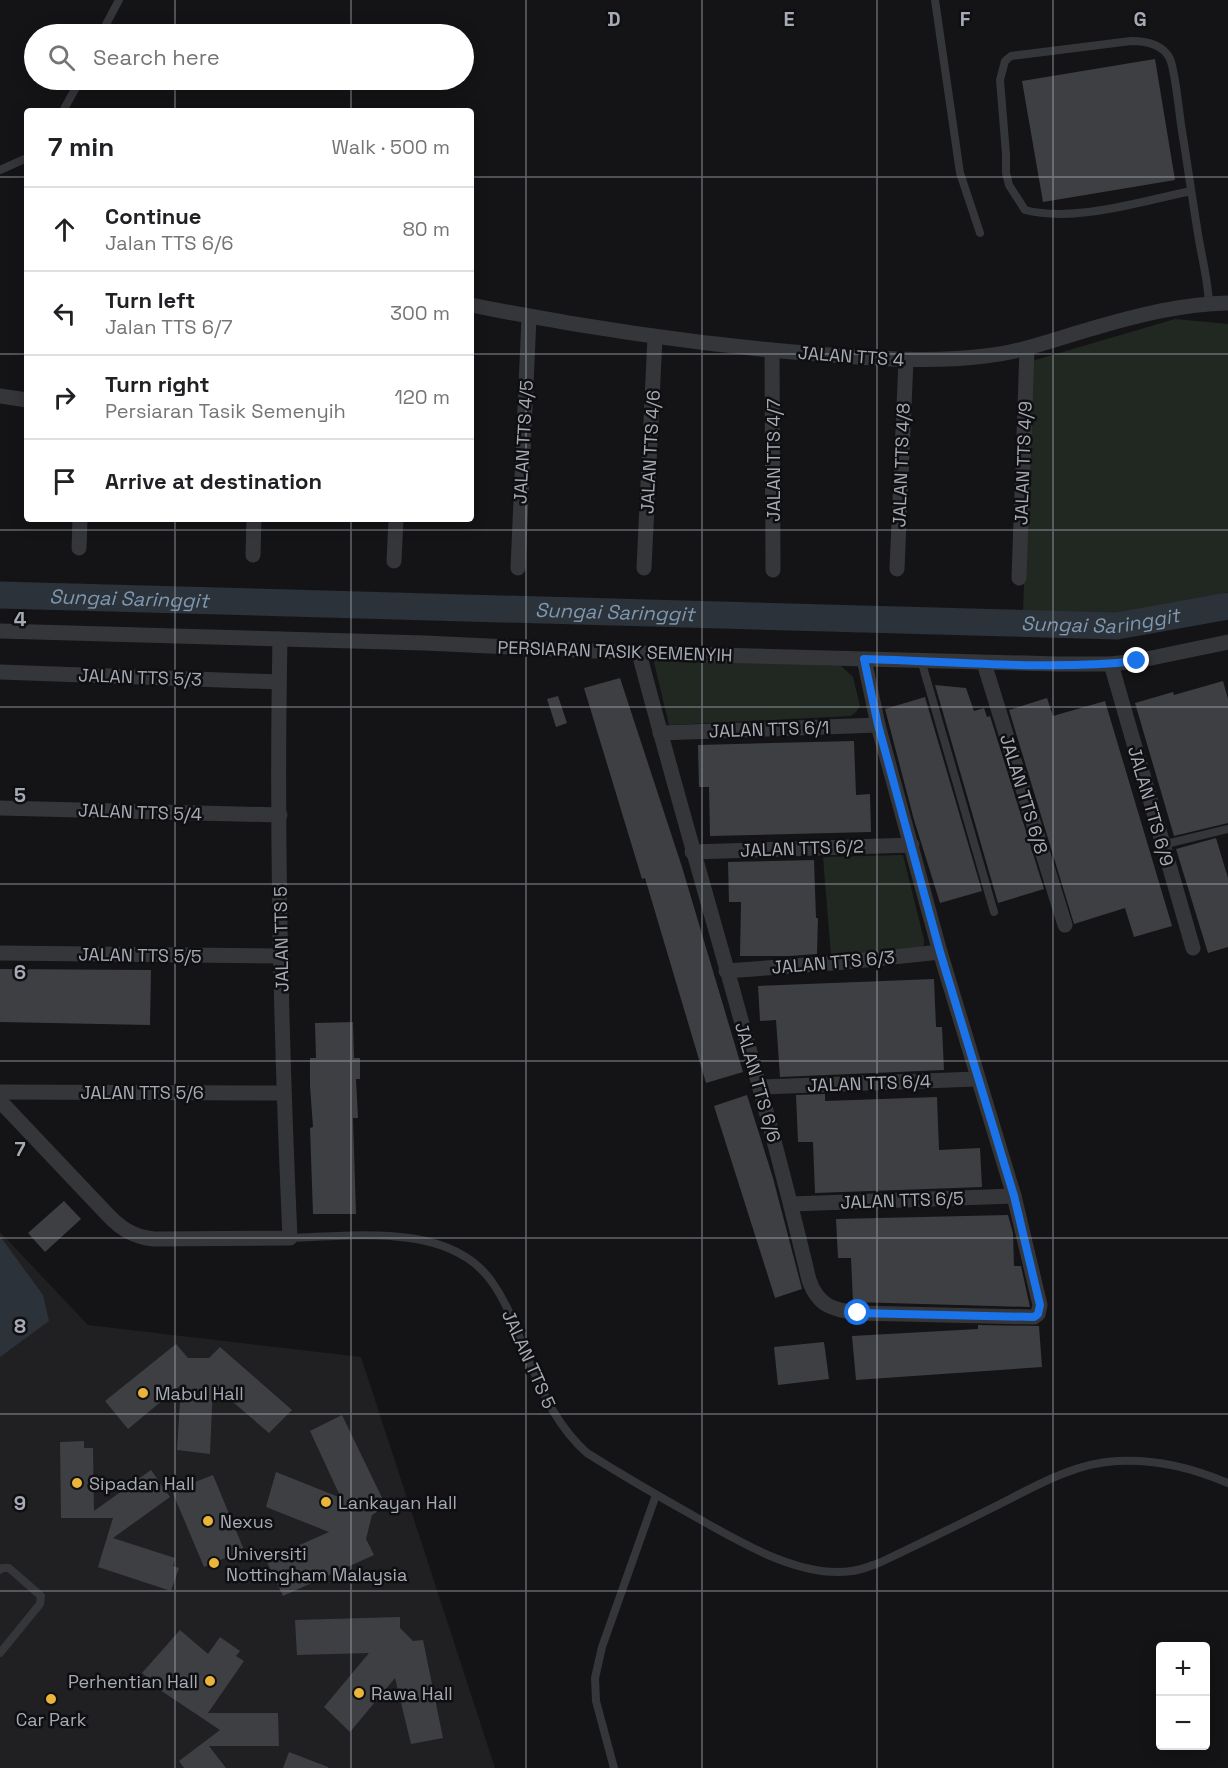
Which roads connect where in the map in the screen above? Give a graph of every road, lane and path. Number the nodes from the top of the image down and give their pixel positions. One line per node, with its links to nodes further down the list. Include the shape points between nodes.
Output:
1 (119, 0): 3 (lane)
2 (935, 0): 9 (lane, via 960,173)
3 (106, 24)
4 (75, 90): 5 (lane)
5 (65, 108)
6 (24, 159): 7 (lane)
7 (0, 170)
8 (1191, 191): 8 (lane, via 1099,211 1025,210 1008,185 1006,173 1000,81 1005,61 1011,56 1131,41 1156,45 1170,60); 11 (lane, via 1208,277)
9 (980, 233)
10 (1228, 303): 11 (street, JALAN TTS 4)
11 (1209, 304): 15 (street, JALAN TTS 4, via 1149,313)
12 (474, 306): 13 (street, JALAN TTS 4)
13 (529, 317): 14 (street, JALAN TTS 4); 26 (street, JALAN TTS 4/5)
14 (655, 337): 16 (street, JALAN TTS 4); 27 (street, JALAN TTS 4/6)
15 (1027, 349): 17 (street, JALAN TTS 4, via 985,356); 30 (street, JALAN TTS 4/9)
16 (772, 350): 17 (street, JALAN TTS 4); 29 (street, JALAN TTS 4/7)
17 (906, 360): 28 (street, JALAN TTS 4/8)
18 (0, 396): 19 (street)
19 (24, 400)
20 (80, 522): 23 (street)
21 (254, 522): 24 (street)
22 (396, 522): 25 (street)
23 (79, 548)
24 (253, 555)
25 (394, 561)
26 (518, 568)
27 (644, 568)
28 (897, 569)
29 (773, 570)
30 (1019, 578)
31 (0, 631): 32 (street, PERSIARAN TASIK SEMENYIH)
32 (280, 639): 34 (street, PERSIARAN TASIK SEMENYIH); 40 (street, JALAN TTS 5)
33 (1228, 642): 38 (street, PERSIARAN TASIK SEMENYIH)
34 (639, 652): 35 (street, PERSIARAN TASIK SEMENYIH); 42 (street, JALAN TTS 6/6)
35 (864, 659): 36 (street, PERSIARAN TASIK SEMENYIH); 41 (street)
36 (921, 660): 37 (street, PERSIARAN TASIK SEMENYIH); 49 (lane)
37 (984, 663): 38 (street, PERSIARAN TASIK SEMENYIH); 50 (street, JALAN TTS 6/8)
38 (1111, 664): 47 (street, JALAN TTS 6/9)
39 (0, 672): 40 (street, JALAN TTS 5/3)
40 (279, 682): 44 (street, JALAN TTS 5)
41 (878, 725): 42 (street, JALAN TTS 6/1); 46 (street)
42 (660, 732): 48 (street, JALAN TTS 6/6)
43 (0, 808): 44 (street, JALAN TTS 5/4)
44 (280, 815): 54 (street, JALAN TTS 5)
45 (1228, 829): 47 (lane)
46 (912, 845): 48 (street, JALAN TTS 6/2); 52 (street)
47 (1162, 845): 51 (street, JALAN TTS 6/9)
48 (692, 852): 55 (street, JALAN TTS 6/6)
49 (994, 912)
50 (1065, 925)
51 (1193, 948)
52 (940, 952): 55 (street, JALAN TTS 6/3); 56 (street)
53 (0, 953): 54 (street, JALAN TTS 5/5)
54 (280, 956): 59 (street, JALAN TTS 5)
55 (726, 971): 57 (street, JALAN TTS 6/6)
56 (977, 1078): 57 (street, JALAN TTS 6/4); 61 (street)
57 (761, 1088): 62 (street, JALAN TTS 6/6)
58 (0, 1092): 59 (street, JALAN TTS 5/6)
59 (283, 1093): 63 (street, JALAN TTS 5)
60 (0, 1101): 63 (street, JALAN TTS 5, via 117,1225 135,1236)
61 (1014, 1196): 62 (street, JALAN TTS 6/5); 62 (street, JALAN TTS 6/6, via 1040,1305 1034,1317 871,1314 831,1307 812,1290)
62 (791, 1204)
63 (290, 1238): 65 (lane, JALAN TTS 5, via 380,1235 421,1239 446,1247 479,1267 503,1299 546,1400 571,1439)
64 (1228, 1483): 65 (lane, JALAN TTS 5, via 1192,1469 1154,1461 1116,1461 1080,1468 879,1563 852,1571 827,1571 773,1557 741,1544)
65 (656, 1495): 68 (lane, via 602,1647 595,1678 596,1701)
66 (0, 1570): 67 (lane, via 9,1568 41,1596 40,1604)
67 (0, 1653)
68 (614, 1768)

